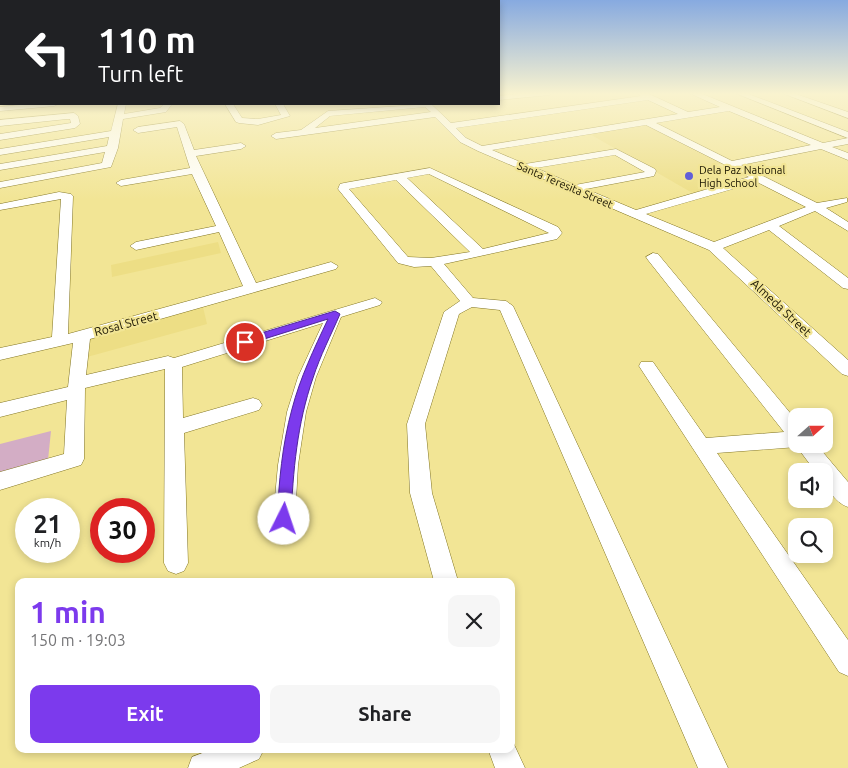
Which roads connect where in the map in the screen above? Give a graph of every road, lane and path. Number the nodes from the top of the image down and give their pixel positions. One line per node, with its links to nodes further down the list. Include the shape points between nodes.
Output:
1 (55, 129): 17 (street)
2 (116, 129): 14 (street)
3 (146, 129): 12 (street)
4 (181, 129): 24 (street)
5 (308, 129): 13 (street)
6 (321, 129): 13 (street)
7 (453, 129): 22 (street, Santa Teresita Street, via 463,140)
8 (600, 129): 22 (street)
9 (661, 129): 26 (street)
10 (781, 129): 20 (street)
11 (832, 129): 15 (street)
12 (138, 130)
13 (304, 132): 16 (street)
14 (115, 133): 21 (street); 23 (street)
15 (848, 135)
16 (276, 136)
17 (0, 137)
18 (848, 141): 20 (street)
19 (241, 146): 24 (street)
20 (822, 146): 25 (street); 26 (street)
21 (113, 148): 27 (street); 33 (street, via 109,163 103,167)
22 (481, 149): 28 (street, Santa Teresita Street)
23 (0, 152)
24 (190, 154): 29 (street)
25 (848, 157)
26 (730, 164): 31 (street)
27 (0, 167)
28 (525, 167): 34 (street, Santa Teresita Street); 34 (street, via 616,152 651,171 650,174)
29 (196, 170): 32 (street); 41 (street)
30 (398, 176): 44 (street); 44 (street, via 430,171 556,233); 46 (street, via 348,184 343,189 403,260 410,264)
31 (758, 178): 36 (street); 38 (street)
32 (121, 183)
33 (0, 185)
34 (574, 188): 38 (street, Santa Teresita Street)
35 (843, 200): 36 (street)
36 (816, 206): 39 (street); 40 (street)
37 (0, 207): 54 (street, via 67,196)
38 (634, 214): 43 (street, Santa Teresita Street)
39 (770, 225): 43 (street); 48 (street)
40 (848, 227)
41 (222, 228): 42 (street); 49 (street)
42 (136, 246)
43 (714, 247): 58 (street, Almeda Street)
44 (479, 253): 46 (street)
45 (653, 257): 62 (street)
46 (435, 262): 51 (street)
47 (331, 266): 49 (street, Rosal Street)
48 (848, 285)
49 (252, 290): 53 (street, Rosal Street)
50 (375, 302): 52 (street)
51 (469, 302): 71 (street, via 452,312 416,424 421,493); 77 (street, via 506,306)
52 (335, 314): 56 (street); 69 (street, via 307,378 298,409 288,460)
53 (82, 336): 54 (street, Rosal Street); 59 (street)
54 (60, 341): 55 (street, Rosal Street)
55 (0, 354)
56 (173, 364): 59 (street, via 168,362); 63 (street)
57 (647, 366): 65 (street)
58 (848, 370)
59 (77, 387): 61 (street); 67 (street, via 74,459)
60 (253, 405): 63 (street)
61 (0, 410)
62 (788, 423)
63 (174, 428): 70 (street)
64 (788, 440): 65 (street)
65 (702, 446): 72 (street)
66 (812, 453): 68 (street)
67 (0, 481)
68 (848, 498)
69 (284, 519)
70 (176, 563)
71 (445, 578)
72 (848, 662)
73 (239, 753): 75 (street)
74 (504, 753): 76 (street)
75 (203, 768)
76 (510, 768)
77 (713, 768)

